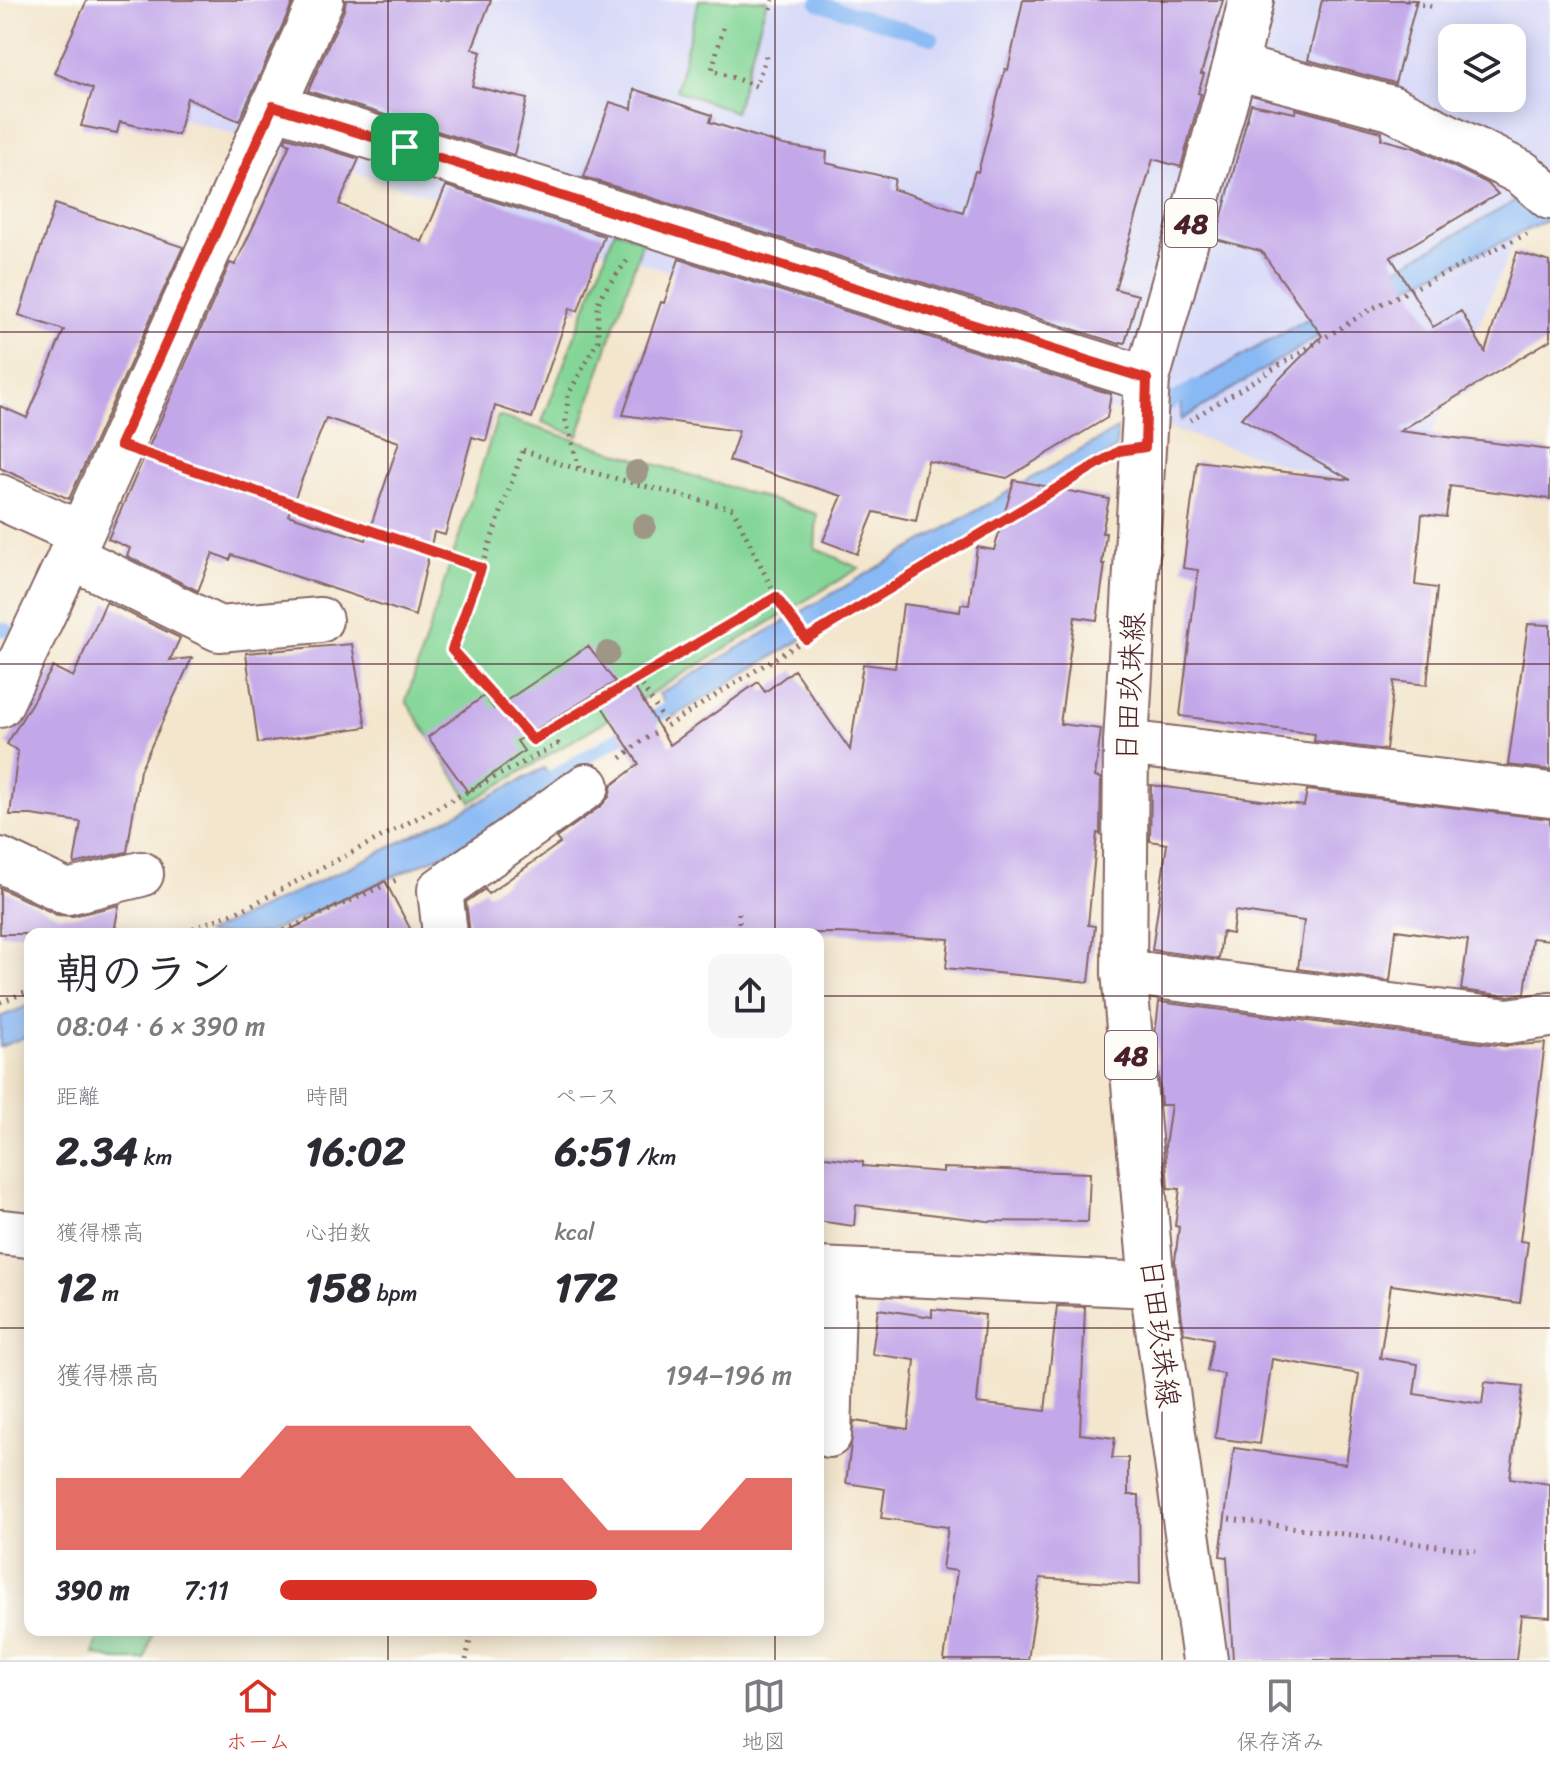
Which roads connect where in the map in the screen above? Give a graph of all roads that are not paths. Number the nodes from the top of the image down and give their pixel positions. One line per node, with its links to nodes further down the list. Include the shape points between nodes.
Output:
1 (321, 0): 4 (street)
2 (1251, 0): 3 (street, 日田玖珠線)
3 (1235, 67): 5 (street, via 1391,108); 6 (street, 日田玖珠線 / 48)
4 (273, 106): 6 (street); 8 (street)
5 (1536, 200)
6 (1147, 379): 11 (street, 日田玖珠線 / 48)
7 (0, 497): 8 (street)
8 (75, 545): 9 (street, via 219,629); 10 (street)
9 (320, 620)
10 (0, 705)
11 (1126, 743): 13 (street); 17 (street, 日田玖珠線 / 48)
12 (587, 786): 16 (street, via 440,890)
13 (1550, 795)
14 (0, 860): 15 (street, via 67,892)
15 (141, 874)
16 (444, 928)
17 (1124, 972): 18 (street, via 1508,1021); 22 (street, 日田玖珠線 / 48)
18 (1550, 1015)
19 (0, 1232): 20 (street)
20 (24, 1234)
21 (826, 1271): 22 (street); 23 (street)
22 (1152, 1285): 24 (street, 日田玖珠線 / 48)
23 (829, 1435)
24 (1205, 1660)

